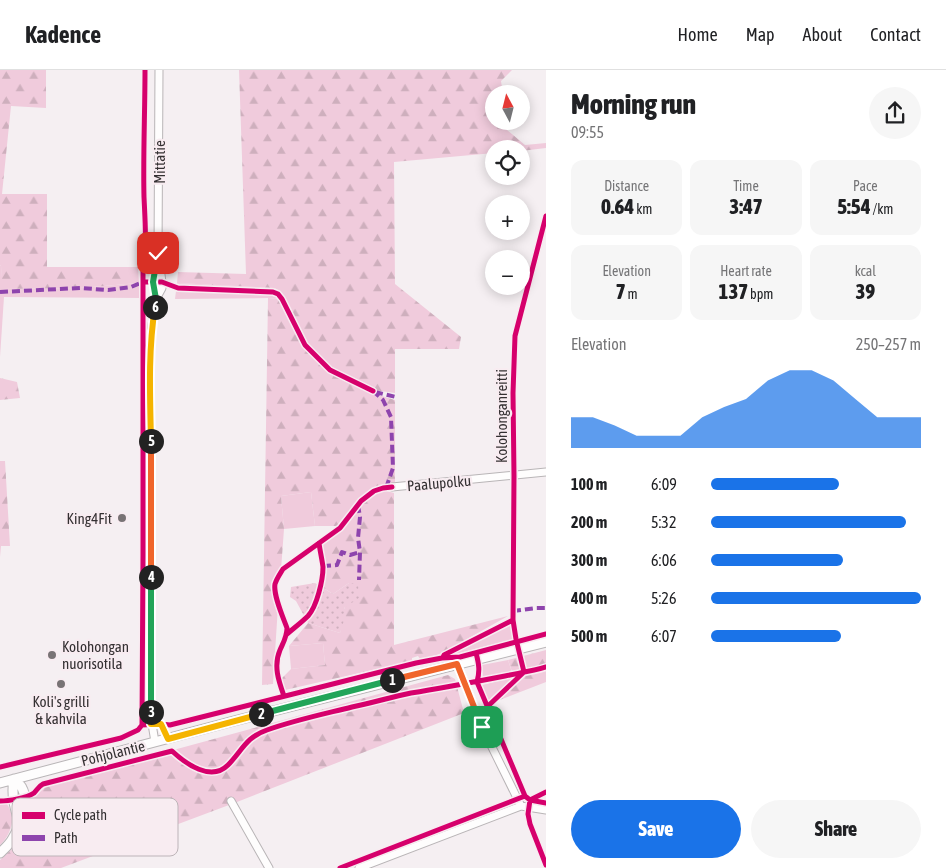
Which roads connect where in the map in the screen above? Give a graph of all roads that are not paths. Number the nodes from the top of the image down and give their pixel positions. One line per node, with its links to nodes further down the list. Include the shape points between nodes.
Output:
1 (159, 70): 2 (street, Mittatie)
2 (158, 253): 3 (street, Mittatie, via 153,282); 3 (street, Mittatie, via 162,288)
3 (156, 299): 8 (street, via 150,375 150,718)
4 (546, 472): 5 (street, Paalupolku)
5 (392, 487)
6 (546, 642): 7 (street, Pohjolantie)
7 (457, 664): 8 (street, Pohjolantie); 13 (street, via 482,727)
8 (154, 742): 9 (street, Pohjolantie)
9 (14, 779): 10 (street, Pohjolantie); 11 (street)
10 (0, 783)
11 (13, 798)
12 (232, 801): 17 (street)
13 (521, 806): 14 (street); 18 (street)
14 (546, 810)
15 (12, 840): 16 (street)
16 (0, 853)
17 (269, 868)
18 (359, 868)

